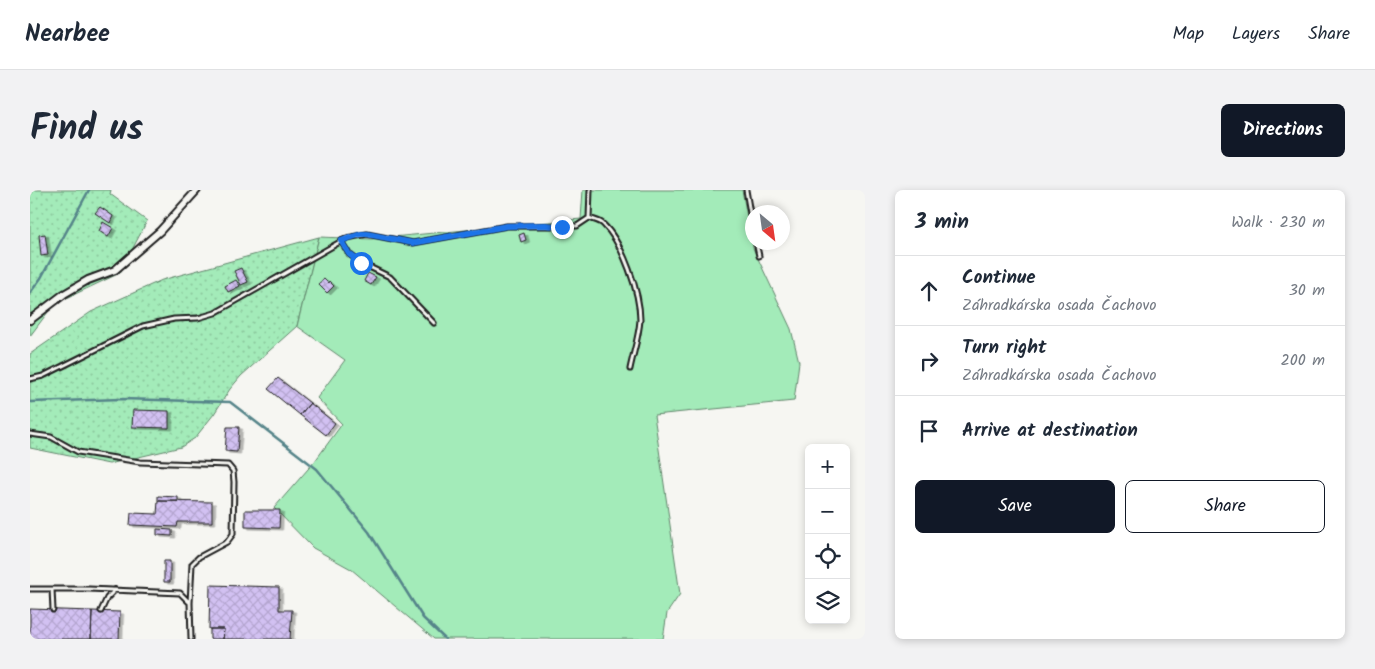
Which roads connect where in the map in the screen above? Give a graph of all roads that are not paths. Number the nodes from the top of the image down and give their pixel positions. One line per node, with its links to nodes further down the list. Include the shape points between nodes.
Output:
1 (197, 190): 9 (street, via 160,231 115,270 64,294)
2 (590, 190): 5 (lane)
3 (746, 190): 4 (lane)
4 (749, 205)
5 (589, 218): 6 (lane, via 577,226 507,226 413,243 367,234); 11 (lane, via 602,223 612,236 637,293 640,321)
6 (341, 241): 10 (lane, via 349,254 361,263 390,277); 12 (lane, via 215,313 143,326 43,376)
7 (757, 250): 8 (lane)
8 (758, 256)
9 (30, 320)
10 (434, 323)
11 (630, 370)
12 (30, 379)
13 (30, 434): 17 (lane, via 51,437 78,452 140,462 228,465 234,471 233,534 227,542 192,564)
14 (30, 589): 15 (lane)
15 (52, 589): 16 (lane); 18 (lane)
16 (115, 590): 17 (lane, via 180,593); 19 (lane)
17 (190, 603): 20 (lane)
18 (53, 610)
19 (101, 611)
20 (191, 639)

